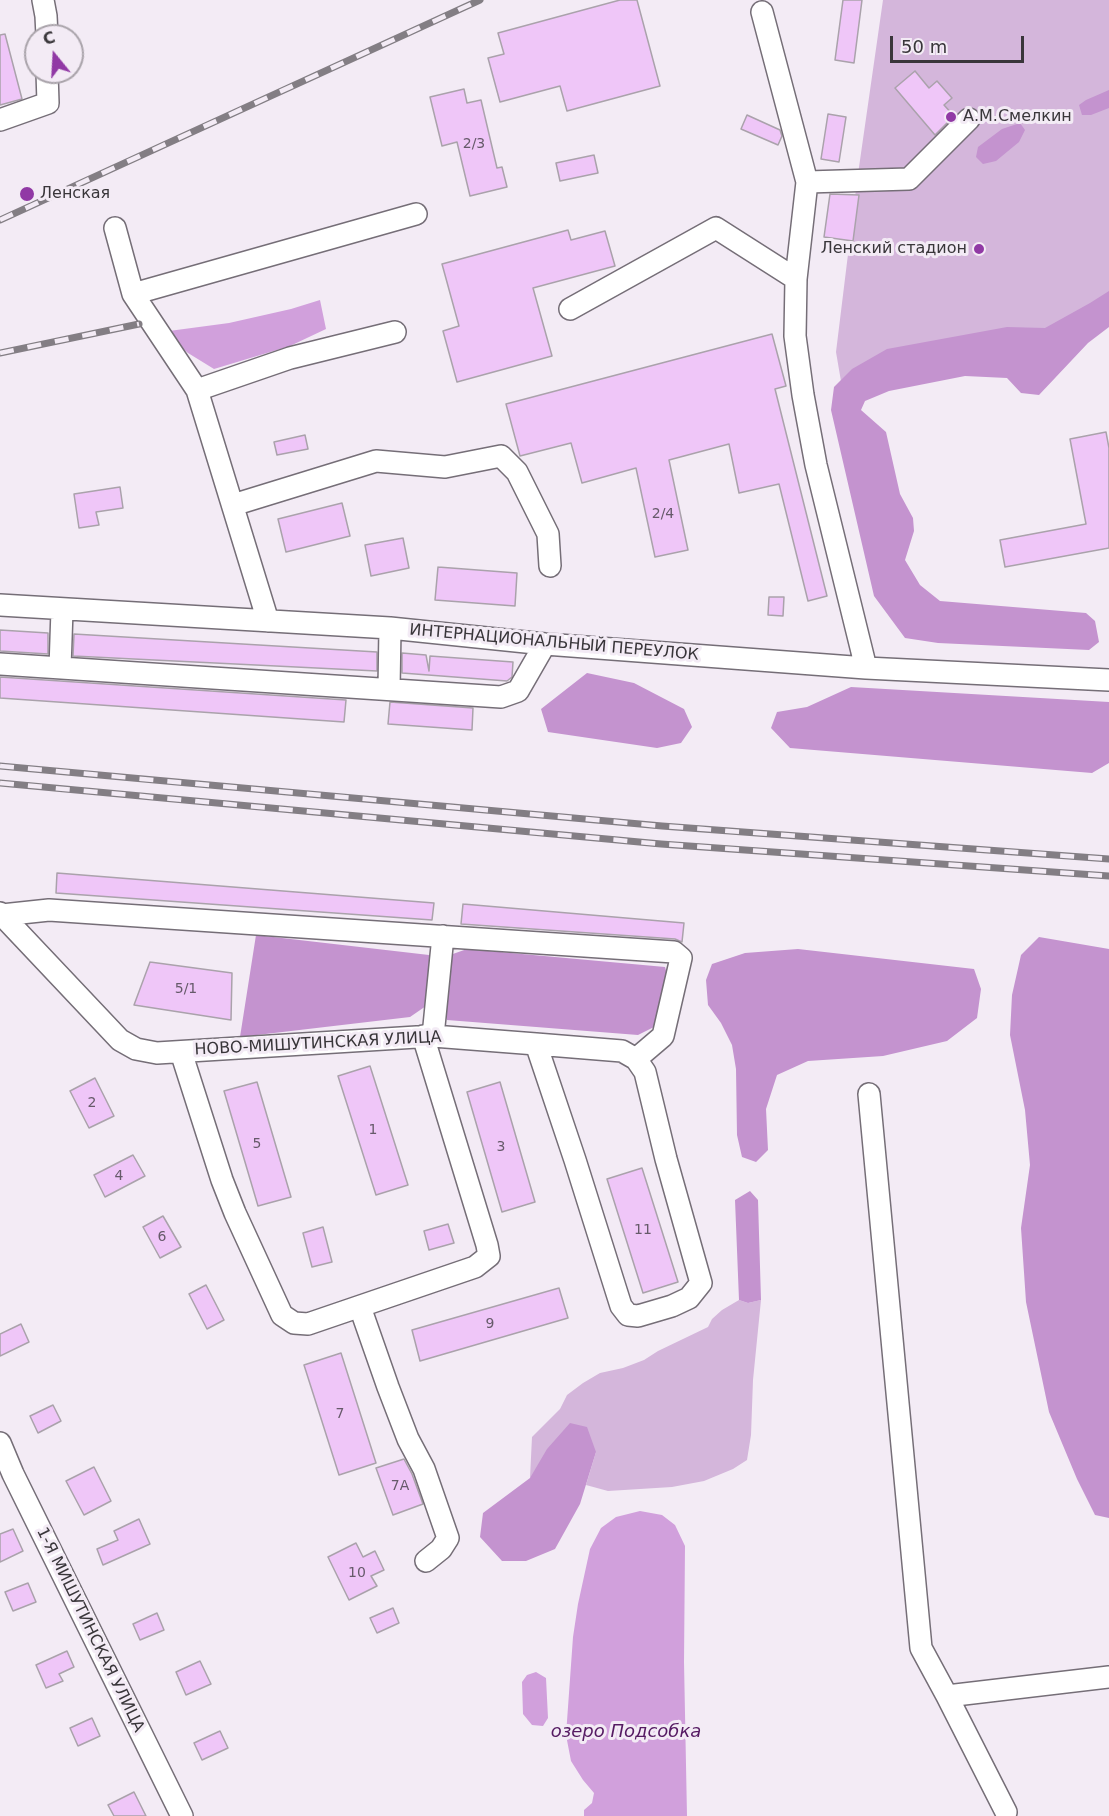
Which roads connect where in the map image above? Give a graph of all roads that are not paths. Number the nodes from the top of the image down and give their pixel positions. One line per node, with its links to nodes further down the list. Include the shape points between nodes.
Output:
1 (43, 0): 3 (street)
2 (762, 12): 7 (street)
3 (46, 24)
4 (47, 84): 6 (street, via 48,103)
5 (969, 119): 7 (street, via 909,179)
6 (0, 120)
7 (807, 182): 10 (street)
8 (416, 214): 11 (street)
9 (115, 228): 11 (street)
10 (796, 279): 12 (street, via 716,228); 24 (street, via 795,336 803,395 816,465)
11 (133, 294): 14 (street)
12 (570, 309)
13 (394, 332): 14 (street, via 290,358)
14 (197, 390): 15 (street)
15 (233, 506): 16 (street, via 376,461 445,467 501,456 518,472 548,534); 19 (street)
16 (550, 566)
17 (0, 604): 18 (street, ИНТЕРНАЦИОНАЛЬНЫЙ ПЕРЕУЛОК)
18 (63, 610): 19 (street, ИНТЕРНАЦИОНАЛЬНЫЙ ПЕРЕУЛОК); 23 (street)
19 (268, 621): 20 (street, ИНТЕРНАЦИОНАЛЬНЫЙ ПЕРЕУЛОК)
20 (390, 628): 21 (street, ИНТЕРНАЦИОНАЛЬНЫЙ ПЕРЕУЛОК); 26 (street)
21 (545, 644): 24 (street, ИНТЕРНАЦИОНАЛЬНЫЙ ПЕРЕУЛОК); 26 (street, via 518,691 501,697)
22 (0, 664): 23 (street)
23 (60, 668): 26 (street)
24 (866, 668): 25 (street, ИНТЕРНАЦИОНАЛЬНЫЙ ПЕРЕУЛОК)
25 (1109, 680)
26 (388, 689)
27 (1, 914): 28 (street, via 49,910); 31 (street, НОВО-МИШУТИНСКАЯ УЛИЦА, via 120,1040 136,1049)
28 (443, 936): 29 (street); 32 (street, via 675,952 681,958 663,1036)
29 (428, 1036): 30 (street, НОВО-МИШУТИНСКАЯ УЛИЦА); 31 (street, НОВО-МИШУТИНСКАЯ УЛИЦА); 34 (street, via 489,1256 475,1267)
30 (536, 1044): 32 (street, НОВО-МИШУТИНСКАЯ УЛИЦА, via 622,1051); 32 (street, via 621,1306 628,1315 638,1316 689,1298 701,1283 645,1072)
31 (181, 1052): 34 (street, via 222,1180 282,1315 294,1323 308,1324)
32 (636, 1059)
33 (869, 1094): 39 (street, via 921,1648)
34 (360, 1307): 37 (street, via 448,1538)
35 (0, 1443): 36 (street, 1-Я МИШУТИНСКАЯ УЛИЦА)
36 (7, 1477): 41 (street, 1-Я МИШУТИНСКАЯ УЛИЦА)
37 (426, 1561)
38 (1109, 1677): 39 (street)
39 (947, 1696): 40 (street)
40 (1004, 1815)
41 (182, 1816)

